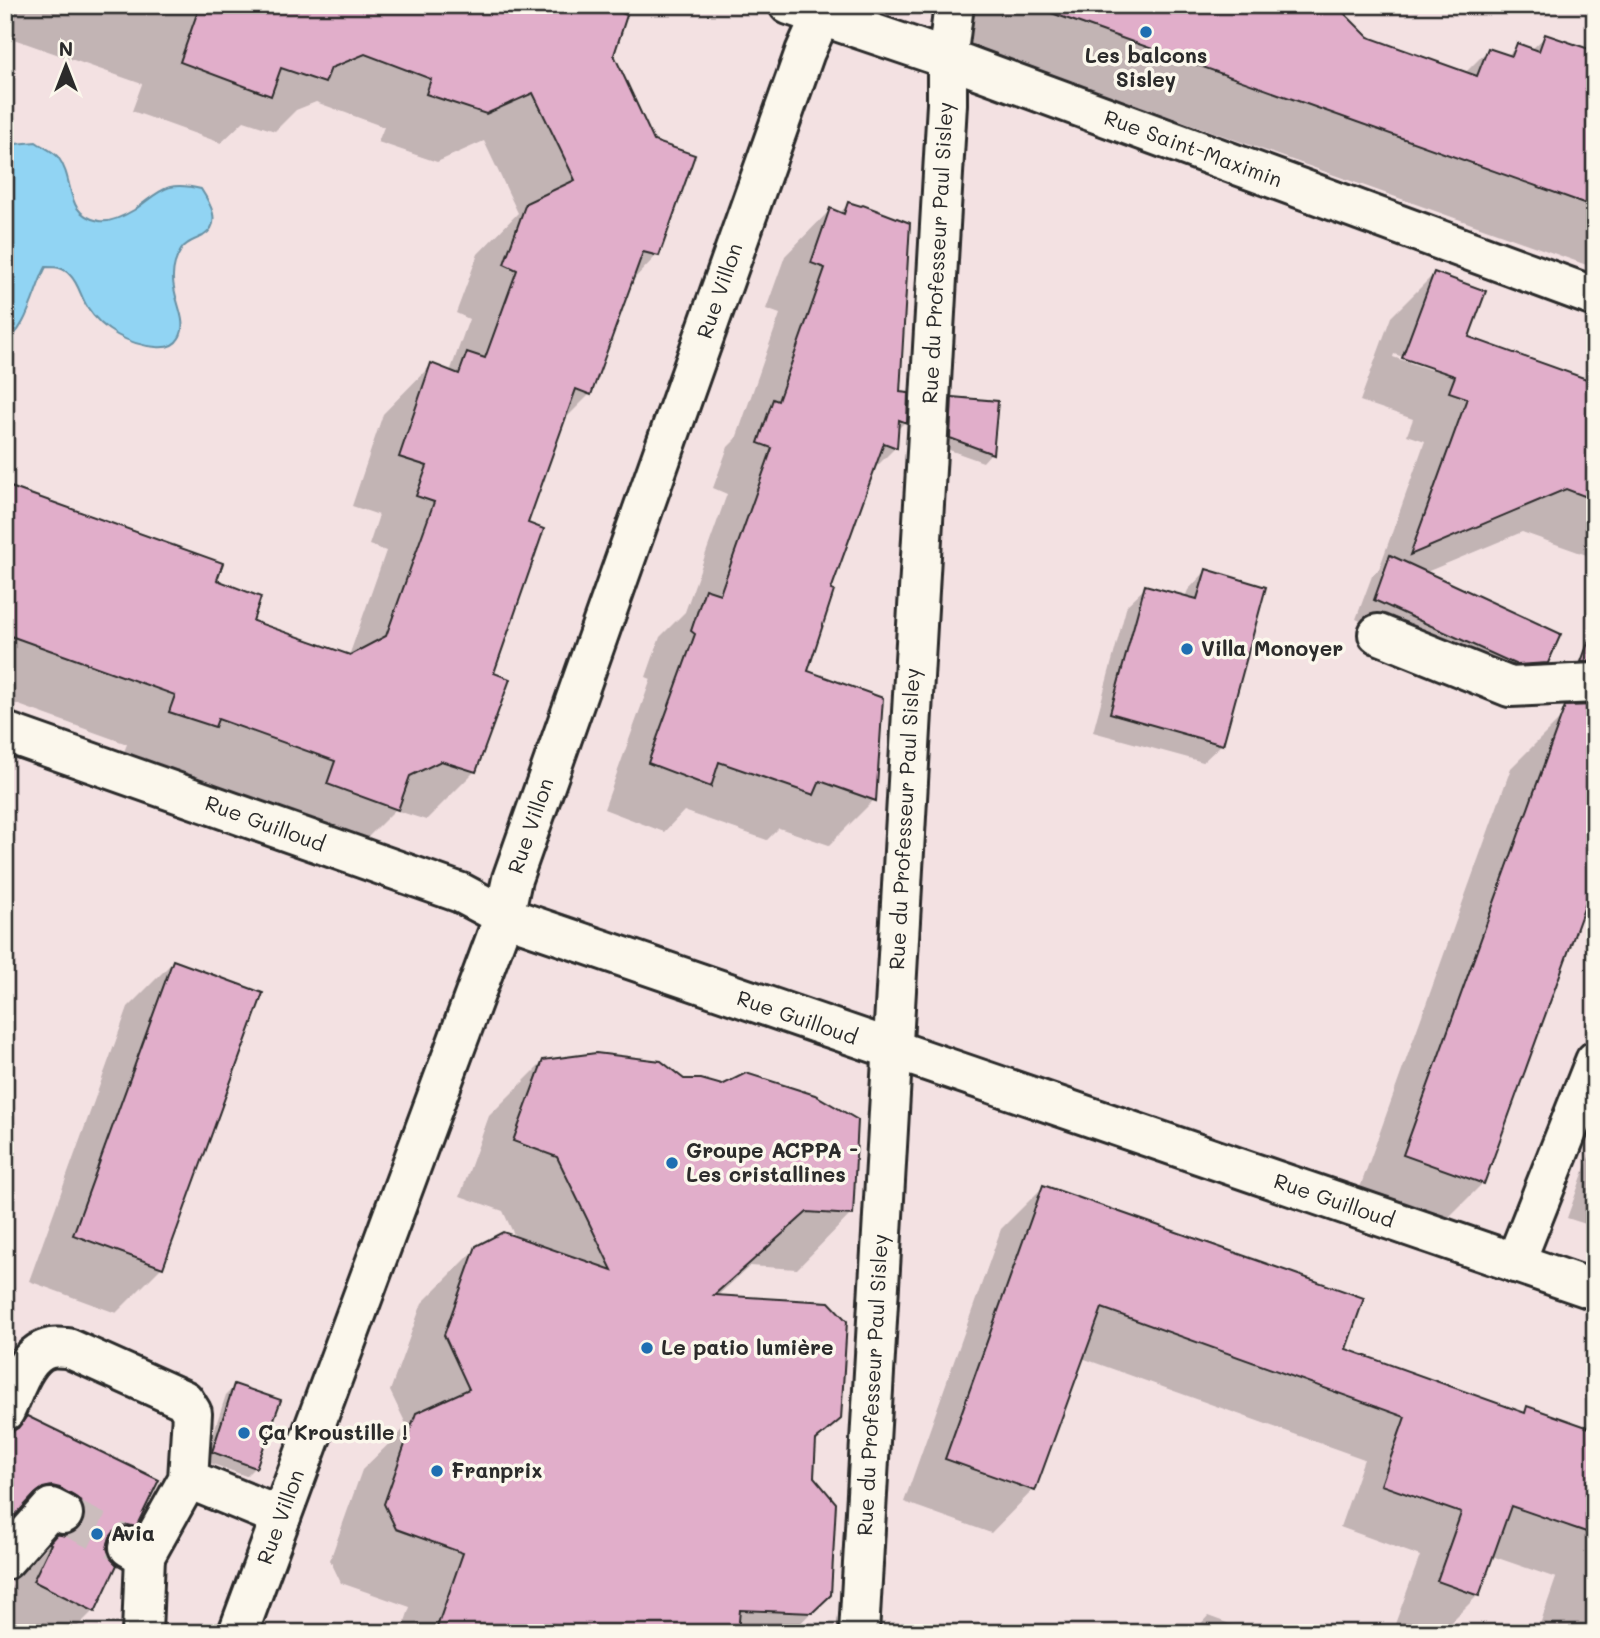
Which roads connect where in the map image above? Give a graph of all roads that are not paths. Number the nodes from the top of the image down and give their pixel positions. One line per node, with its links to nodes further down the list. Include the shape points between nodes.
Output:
1 (954, 5): 3 (street, Rue du Professeur Paul Sisley)
2 (812, 9): 3 (street, Rue Saint-Maximin); 8 (street, Rue Villon, via 805,52 517,866)
3 (947, 60): 4 (street, Rue Saint-Maximin); 9 (street, Rue du Professeur Paul Sisley)
4 (1595, 297)
5 (1378, 634): 6 (street, via 1510,687)
6 (1595, 683)
7 (5, 732): 8 (street, Rue Guilloud, via 461,893)
8 (505, 916): 9 (street, Rue Guilloud); 16 (street, Rue Villon)
9 (892, 1049): 11 (street, Rue Guilloud); 20 (street, Rue du Professeur Paul Sisley)
10 (1595, 1061): 11 (street)
11 (1515, 1263): 12 (street, Rue Guilloud)
12 (1595, 1290)
13 (5, 1411): 14 (street, via 35,1356 48,1348 68,1348 184,1400 192,1413)
14 (188, 1479): 16 (street); 18 (street, via 137,1552)
15 (63, 1514): 17 (street, via 51,1508)
16 (281, 1517): 19 (street, Rue Villon)
17 (5, 1560)
18 (142, 1633)
19 (238, 1633)
20 (859, 1633)

